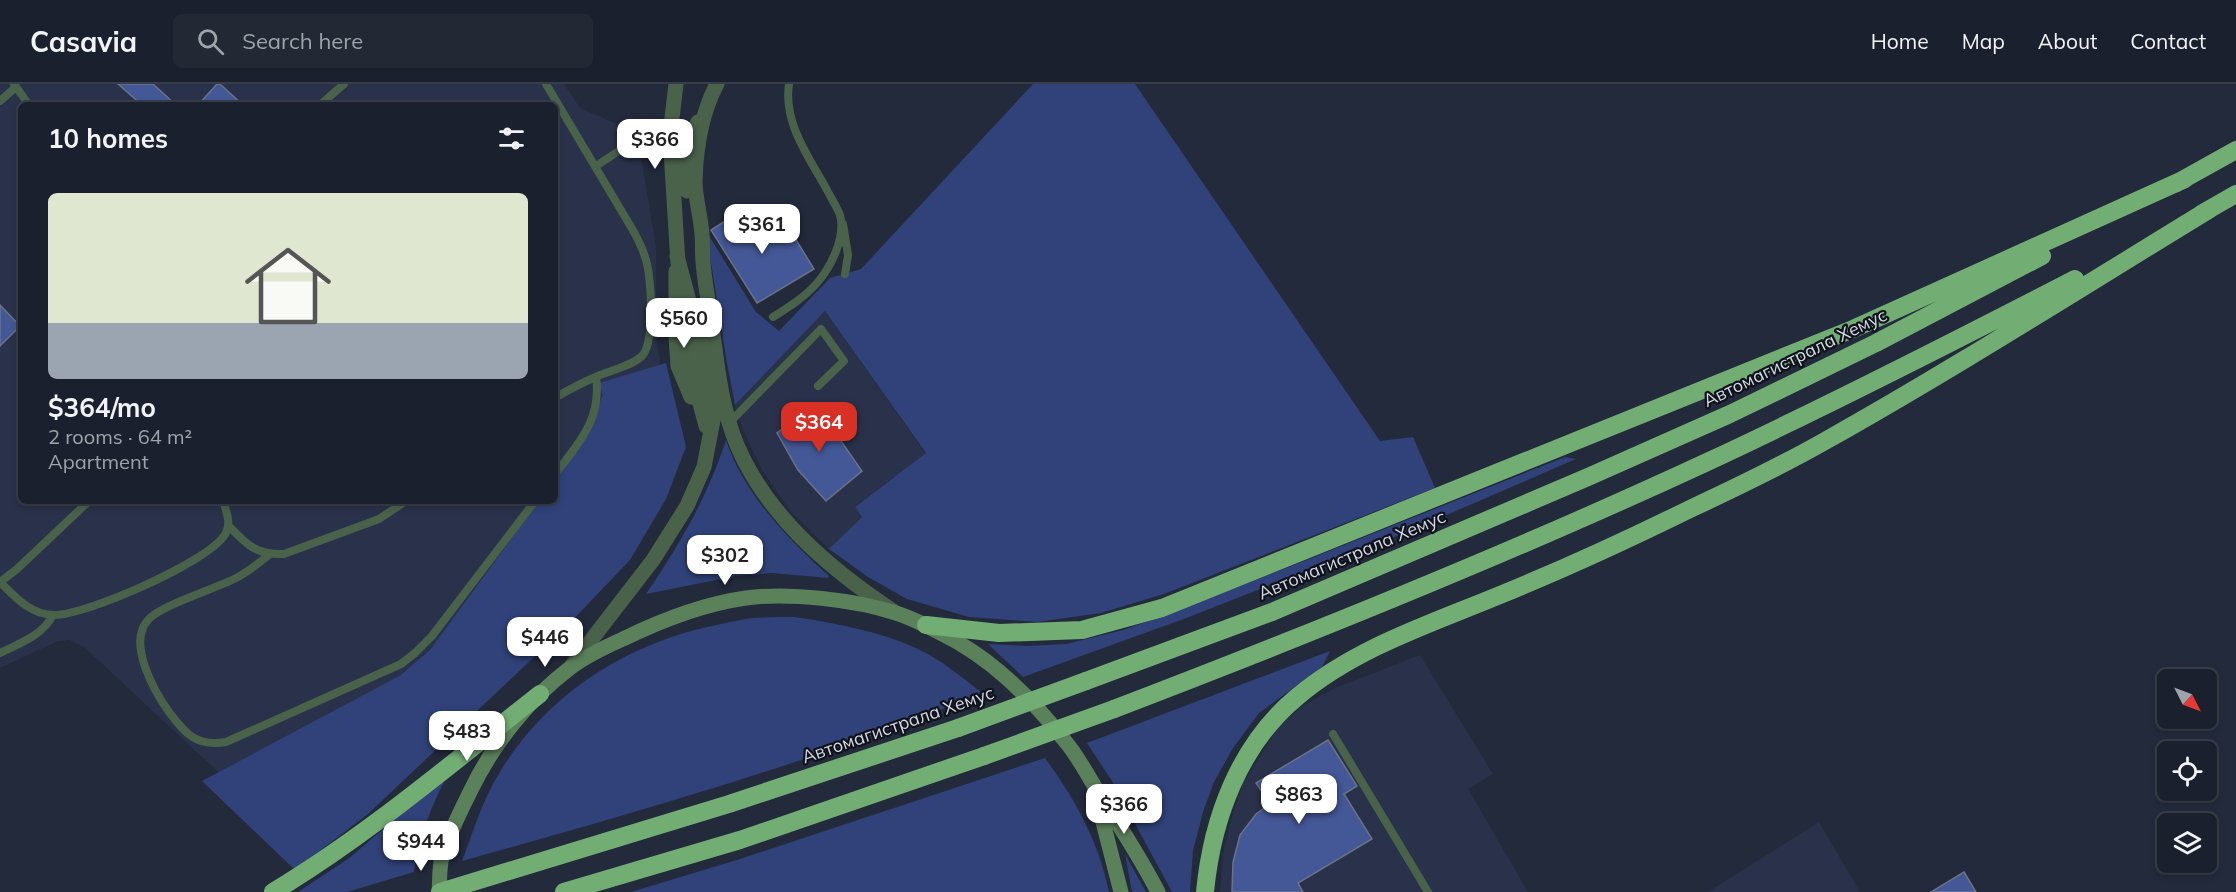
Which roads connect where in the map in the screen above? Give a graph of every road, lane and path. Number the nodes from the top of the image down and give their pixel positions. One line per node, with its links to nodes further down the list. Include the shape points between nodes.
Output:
1 (344, 84): 9 (lane)
2 (546, 84): 10 (lane)
3 (676, 84): 19 (street, via 670,135)
4 (717, 84): 25 (street, via 700,128 695,182 722,398)
5 (789, 84): 18 (lane, via 787,97 793,126)
6 (15, 86): 7 (lane); 8 (lane)
7 (0, 101)
8 (27, 102)
9 (323, 102)
10 (557, 102)
11 (558, 104): 14 (lane)
12 (637, 139): 14 (lane)
13 (2236, 150): 15 (highway, Автомагистрала Хемус)
14 (596, 166): 22 (lane, via 634,232 651,280 646,350 630,363)
15 (2186, 178): 36 (highway, via 1853,329 1162,608 1082,630 999,633); 45 (highway, Автомагистрала Хемус, bridge, via 1876,343 1730,414 1272,612 958,728 729,804)
16 (2236, 194): 17 (highway)
17 (2210, 209): 46 (highway, bridge, via 1704,463 1286,643 984,756 741,840); 49 (highway, via 1823,442 1562,570 1378,645 1335,669 1273,720 1239,769 1216,823)
18 (840, 215): 20 (lane, via 848,255); 21 (lane, via 837,247 817,283)
19 (677, 256): 26 (street, via 714,415); 26 (street, via 678,366)
20 (845, 274)
21 (773, 317)
22 (596, 377): 24 (lane); 27 (lane, via 597,405 591,425)
23 (818, 386): 25 (lane, via 844,362 821,329)
24 (558, 396)
25 (729, 423): 34 (street, via 752,476 789,525 827,563)
26 (709, 442): 38 (street, via 704,467 671,533)
27 (558, 470)
28 (86, 504): 35 (lane, via 0,582 24,605)
29 (224, 504): 32 (lane)
30 (402, 504): 33 (lane, via 379,519 284,554)
31 (533, 504): 33 (lane, via 432,636 401,664 226,742 198,741 184,732 165,707 145,668 139,648 142,632 148,620 161,611 236,578)
32 (229, 526): 33 (lane, via 256,551); 35 (lane, via 225,536 182,568 95,606)
33 (270, 554)
34 (896, 613): 36 (main road); 38 (main road, via 797,596 747,598 663,620)
35 (53, 615): 37 (lane, via 46,627)
36 (926, 625): 41 (main road, via 999,671 1070,748)
37 (0, 653)
38 (571, 667): 39 (main road)
39 (540, 694): 42 (main road, via 505,734 481,771); 43 (highway, via 348,843)
40 (1333, 734): 50 (lane)
41 (1094, 786): 47 (main road); 48 (main road)
42 (441, 859): 44 (main road); 45 (main road)
43 (273, 892)
44 (434, 892)
45 (440, 892)
46 (564, 892)
47 (1121, 892)
48 (1158, 892)
49 (1205, 892)
50 (1428, 892)

